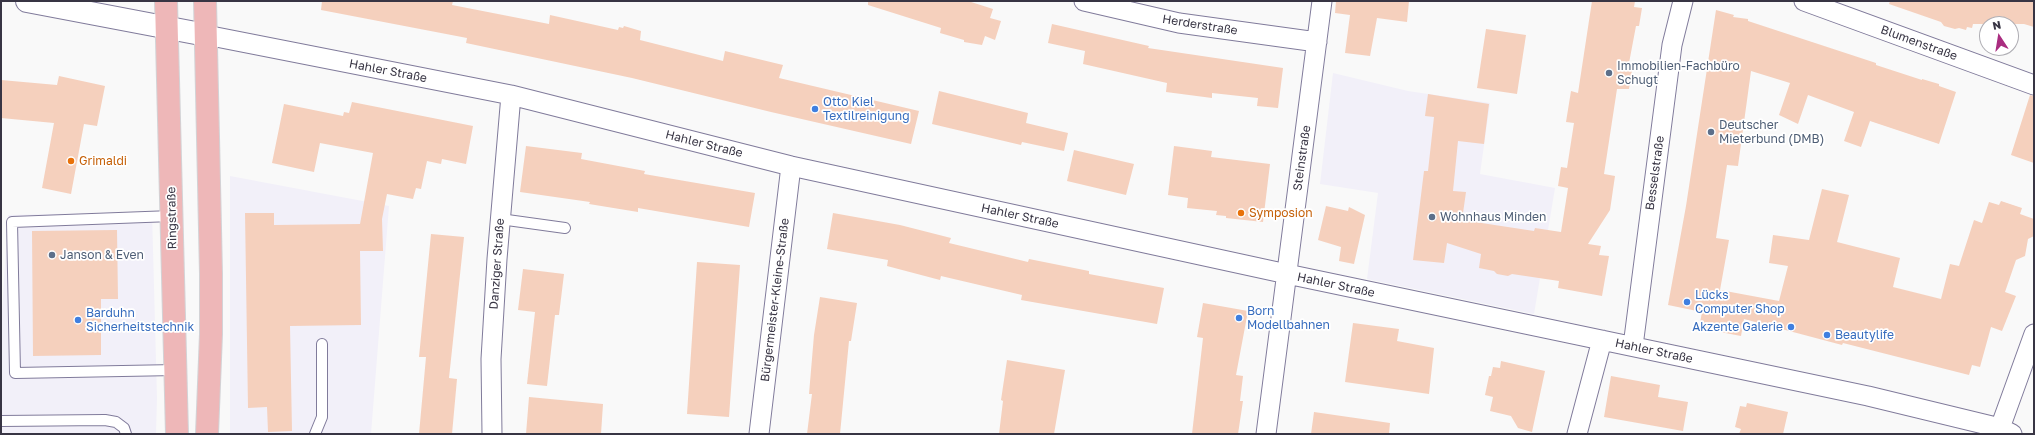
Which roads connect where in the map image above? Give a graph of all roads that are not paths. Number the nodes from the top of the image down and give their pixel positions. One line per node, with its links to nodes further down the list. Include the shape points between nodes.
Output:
1 (27, 1): 8 (street, Hahler Straße)
2 (166, 1): 8 (main road, Ringstraße)
3 (205, 1): 9 (main road)
4 (1084, 1): 10 (street, Herderstraße, via 1179,23)
5 (1322, 1): 10 (street, Steinstraße)
6 (1683, 1): 21 (street, Besselstraße, via 1672,45)
7 (1804, 1): 11 (street, Blumenstraße)
8 (167, 28): 9 (street, Hahler Straße); 14 (main road, Ringstraße)
9 (206, 35): 12 (street, Hahler Straße); 27 (main road, via 211,274)
10 (1317, 42): 17 (street, Steinstraße)
11 (2034, 84)
12 (512, 95): 13 (street, Hahler Straße); 15 (street, Danziger Straße)
13 (791, 166): 17 (street, Hahler Straße); 30 (street, Bürgermeister-Kleine-Straße)
14 (172, 216): 22 (main road, Ringstraße); 22 (lane, via 12,222 15,373)
15 (500, 219): 16 (lane); 29 (street, Danziger Straße, via 491,359)
16 (565, 228)
17 (1287, 274): 19 (street, Hahler Straße); 31 (street, Steinstraße)
18 (2034, 334): 24 (street)
19 (1602, 340): 21 (street, Hahler Straße); 32 (street)
20 (322, 344): 28 (lane, via 322,417)
21 (1632, 346): 24 (street, Hahler Straße, via 1868,396)
22 (176, 370): 26 (main road, Ringstraße)
23 (1, 421): 25 (lane, via 105,420 116,422 124,428)
24 (2006, 431)
25 (126, 434)
26 (177, 434)
27 (207, 434)
28 (315, 434)
29 (492, 434)
30 (759, 434)
31 (1266, 434)
32 (1577, 434)

